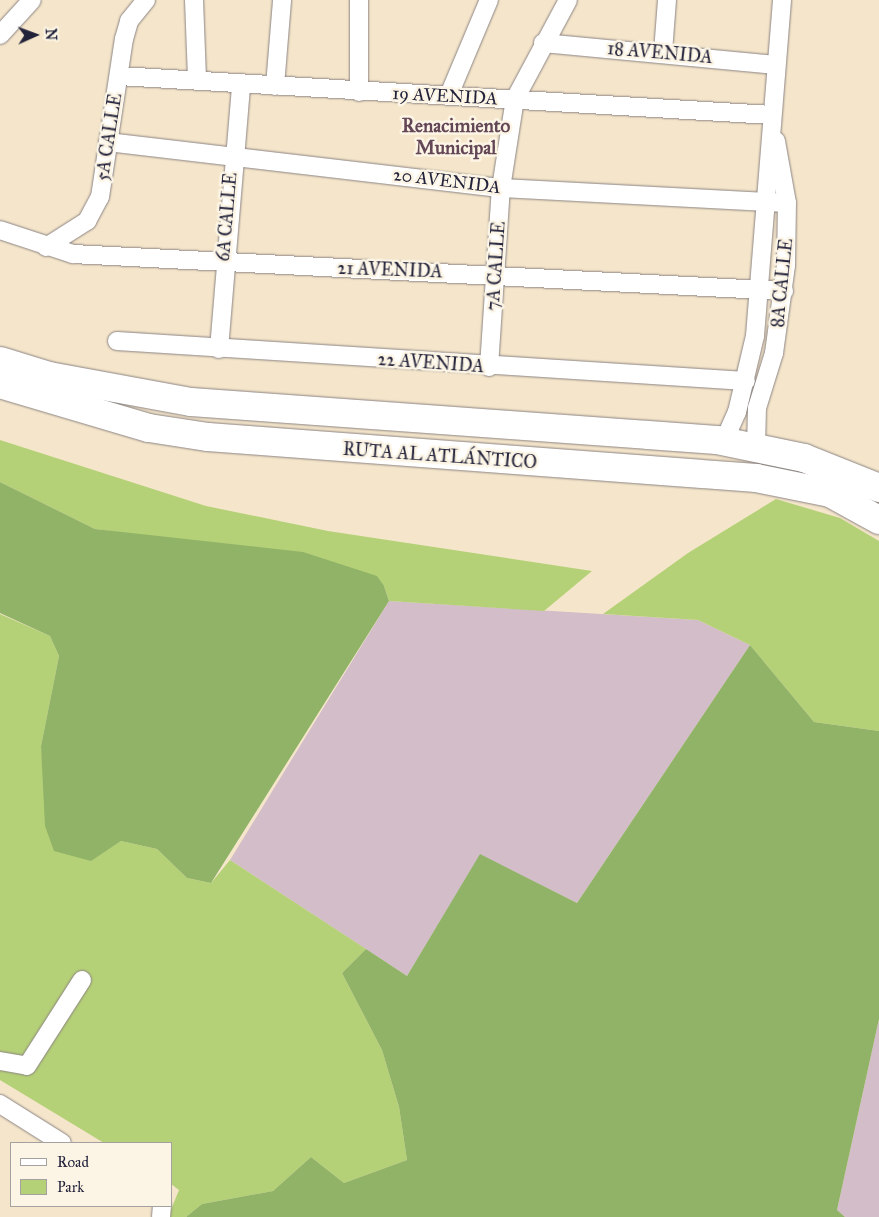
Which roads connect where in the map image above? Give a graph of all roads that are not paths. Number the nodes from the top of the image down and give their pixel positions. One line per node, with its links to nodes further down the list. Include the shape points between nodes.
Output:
1 (32, 0): 10 (street)
2 (194, 0): 15 (street)
3 (282, 0): 17 (street)
4 (360, 0): 18 (street)
5 (568, 0): 11 (street, 7A CALLE)
6 (667, 0): 12 (street)
7 (782, 0): 13 (street, 8A CALLE)
8 (483, 2): 19 (street)
9 (142, 3): 14 (street, 5A CALLE, via 124,39)
10 (0, 35)
11 (543, 43): 12 (street, 18 AVENIDA); 20 (street, 7A CALLE)
12 (663, 52): 13 (street, 18 AVENIDA)
13 (776, 65): 21 (street, 8A CALLE)
14 (118, 76): 15 (street, 19 AVENIDA); 22 (street, 5A CALLE)
15 (197, 78): 16 (street, 19 AVENIDA)
16 (241, 86): 17 (street, 19 AVENIDA); 23 (street, 6A CALLE)
17 (275, 86): 18 (street, 19 AVENIDA)
18 (359, 92): 19 (street, 19 AVENIDA)
19 (449, 95): 20 (street, 19 AVENIDA)
20 (515, 99): 21 (street, 19 AVENIDA); 24 (street, 7A CALLE)
21 (772, 116): 25 (street, 8A CALLE); 26 (street, 8A CALLE)
22 (108, 142): 23 (street, 20 AVENIDA); 28 (street, 5A CALLE, via 100,197 87,221)
23 (232, 155): 24 (street, 20 AVENIDA); 29 (street, 6A CALLE)
24 (501, 188): 25 (street, 20 AVENIDA); 30 (street, 7A CALLE)
25 (764, 202): 26 (street, 20 AVENIDA); 31 (street, 8A CALLE)
26 (787, 203): 32 (street, 8A CALLE)
27 (0, 230): 28 (street, 21 AVENIDA)
28 (46, 247): 29 (street, 21 AVENIDA, via 73,254)
29 (223, 264): 30 (street, 21 AVENIDA); 35 (street, 6A CALLE)
30 (496, 274): 31 (street, 21 AVENIDA); 37 (street, 7A CALLE)
31 (761, 290): 32 (street, 21 AVENIDA); 39 (street, 8A CALLE)
32 (784, 291): 42 (street, 8A CALLE, via 774,353 757,408)
33 (117, 341): 35 (street, 22 AVENIDA)
34 (0, 346): 38 (highway, via 29,357)
35 (219, 350): 37 (street, 22 AVENIDA)
36 (0, 361): 38 (highway, RUTA AL ATLÁNTICO)
37 (489, 367): 39 (street, 22 AVENIDA)
38 (49, 376): 41 (highway, RUTA AL ATLÁNTICO, via 200,403)
39 (746, 381): 41 (street, 8A CALLE)
40 (7, 390): 44 (highway, RUTA AL ATLÁNTICO, via 149,428 208,437 756,478 830,494)
41 (724, 441): 42 (highway, RUTA AL ATLÁNTICO)
42 (756, 448): 43 (highway, RUTA AL ATLÁNTICO, via 813,460)
43 (879, 488)
44 (879, 520)
45 (82, 980): 46 (street, via 27,1066)
46 (0, 1061)
47 (0, 1104): 48 (street)
48 (60, 1142)

